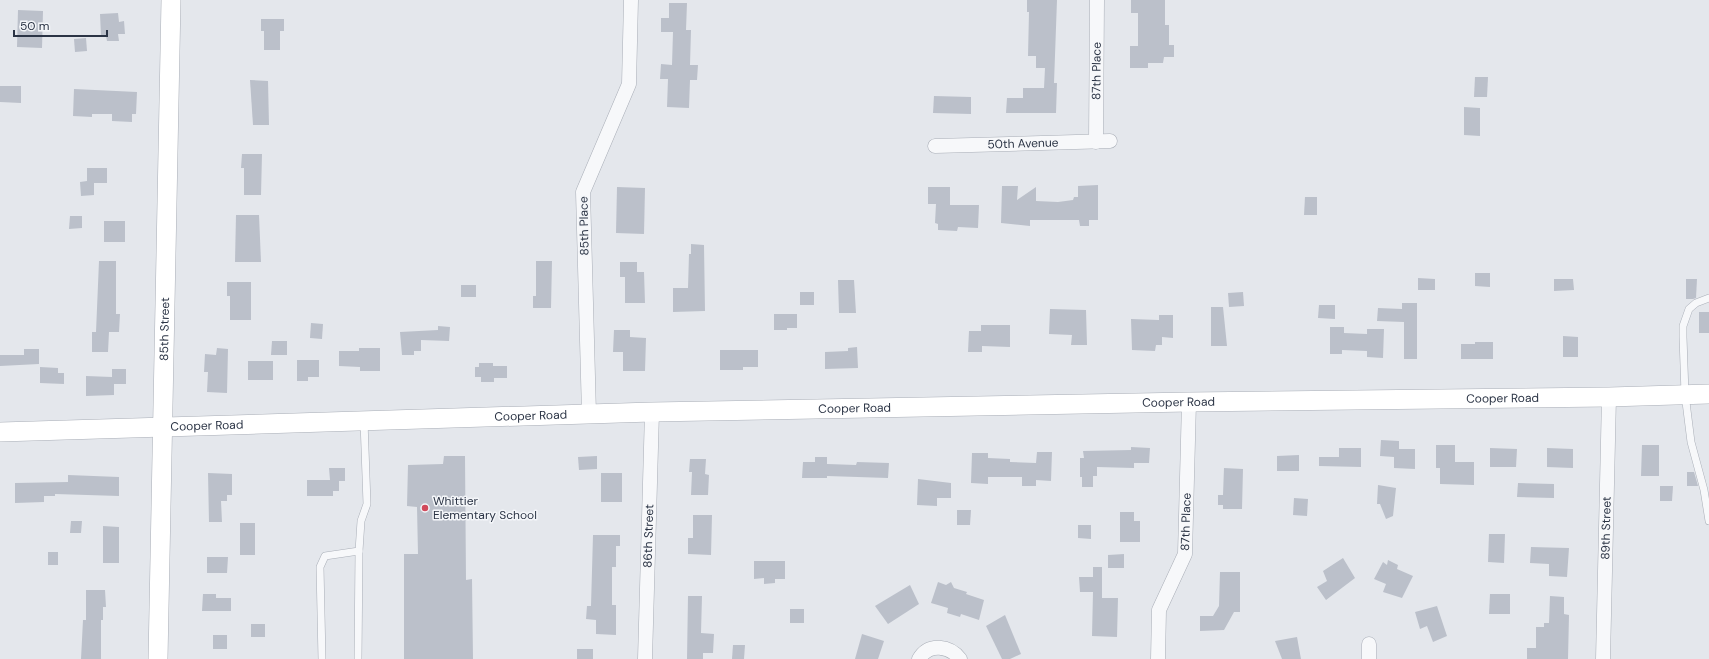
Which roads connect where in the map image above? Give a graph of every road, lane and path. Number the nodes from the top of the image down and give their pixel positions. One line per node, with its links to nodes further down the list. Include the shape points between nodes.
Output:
1 (172, 0): 14 (street, 85th Street)
2 (631, 0): 12 (street, 85th Place, via 629,84 583,192)
3 (1097, 0): 4 (street, 87th Place)
4 (1103, 142): 5 (street, 50th Avenue)
5 (935, 146)
6 (1709, 298): 7 (lane, via 1689,309 1685,321)
7 (1685, 394): 8 (street, Cooper Road); 9 (street, Cooper Road); 16 (lane, via 1690,442 1704,490)
8 (1709, 394)
9 (1609, 397): 10 (street, Cooper Road); 27 (street, 89th Street)
10 (1189, 402): 11 (street, Cooper Road); 25 (street, 87th Place, via 1185,554 1159,610)
11 (652, 412): 12 (street, Cooper Road); 22 (street, 86th Street)
12 (589, 414): 13 (street, Cooper Road)
13 (364, 421): 14 (street, Cooper Road); 17 (lane, via 367,504 361,521)
14 (162, 428): 15 (street, Cooper Road); 19 (street, 85th Street)
15 (0, 432)
16 (1709, 521)
17 (359, 551): 20 (lane, via 325,556 320,567); 21 (lane)
18 (1369, 644): 26 (street)
19 (158, 659)
20 (322, 659)
21 (358, 659)
22 (645, 659)
23 (919, 659): 24 (street, via 926,651 942,647 949,649)
24 (960, 659)
25 (1158, 659)
26 (1369, 659)
27 (1603, 659)

